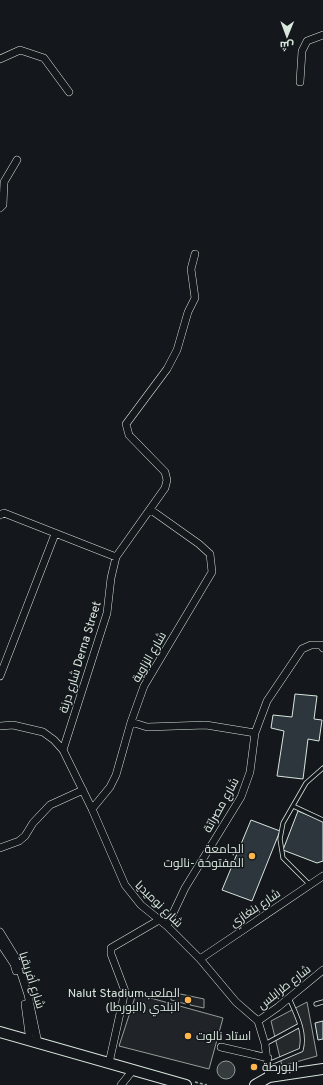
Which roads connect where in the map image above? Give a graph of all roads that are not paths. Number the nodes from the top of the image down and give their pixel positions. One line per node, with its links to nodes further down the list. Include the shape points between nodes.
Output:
1 (323, 35): 3 (street, via 307,41 302,51)
2 (0, 59): 4 (street, via 20,50 44,58)
3 (300, 82)
4 (69, 92)
5 (17, 160): 6 (street, via 4,182 3,205)
6 (0, 208)
7 (195, 254): 8 (street, شارع درنة Derna Street, via 191,269 195,298 188,312 177,350 126,424 129,435 165,472 165,488)
8 (151, 510): 11 (street, شارع درنة Derna Street); 14 (street, شارع الزاوية, via 210,554 212,572 144,686)
9 (0, 515): 10 (street, via 4,513)
10 (55, 534): 11 (street); 13 (street)
11 (116, 557): 17 (street, شارع درنة Derna Street, via 107,613)
12 (323, 648): 16 (street, شارع مصراتة, via 321,645 302,648 267,701)
13 (0, 676)
14 (131, 722): 16 (street, via 147,727 206,725); 21 (street, شارع الزاوية, via 116,775 110,787)
15 (0, 726): 17 (street, شارع نوميديا, via 13,725 43,732)
16 (255, 733): 27 (street, شارع مصراتة, via 250,772 240,797 185,888)
17 (63, 750): 19 (street, شارع نوميديا)
18 (323, 768): 20 (lane, via 306,783)
19 (83, 790): 21 (street, شارع نوميديا); 23 (street, via 50,805 33,822 25,836)
20 (293, 806): 22 (lane); 25 (lane, via 283,823 280,839 283,858)
21 (92, 809): 26 (street, شارع نوميديا, via 125,885 141,905)
22 (323, 820)
23 (0, 848)
24 (323, 876): 25 (street, شارع بنغازي)
25 (310, 885): 30 (street, شارع بنغازي)
26 (159, 920): 27 (street, شارع نوميديا); 42 (street, via 111,948 125,991)
27 (167, 926): 30 (street, شارع نوميديا)
28 (0, 932): 38 (street, شارع أفريقيا, via 16,958 28,995)
29 (0, 944): 38 (street, شارع أفريقيا, via 14,964)
30 (200, 959): 35 (street, شارع نوميديا, via 236,1002)
31 (323, 970): 32 (street, شارع طرابلس)
32 (289, 998): 35 (street, شارع طرابلس); 36 (lane)
33 (323, 1002): 34 (lane)
34 (316, 1004)
35 (258, 1021): 39 (street)
36 (300, 1026): 39 (lane); 41 (lane, via 303,1042 299,1052)
37 (0, 1032): 38 (main road)
38 (34, 1039): 42 (main road)
39 (265, 1044): 41 (street)
40 (221, 1047): 41 (street)
41 (268, 1061): 45 (street)
42 (108, 1064): 43 (main road)
43 (133, 1070): 46 (main road); 47 (street)
44 (323, 1070): 45 (main road)
45 (270, 1081): 48 (main road)
46 (181, 1084)
47 (121, 1085)
48 (255, 1085)

